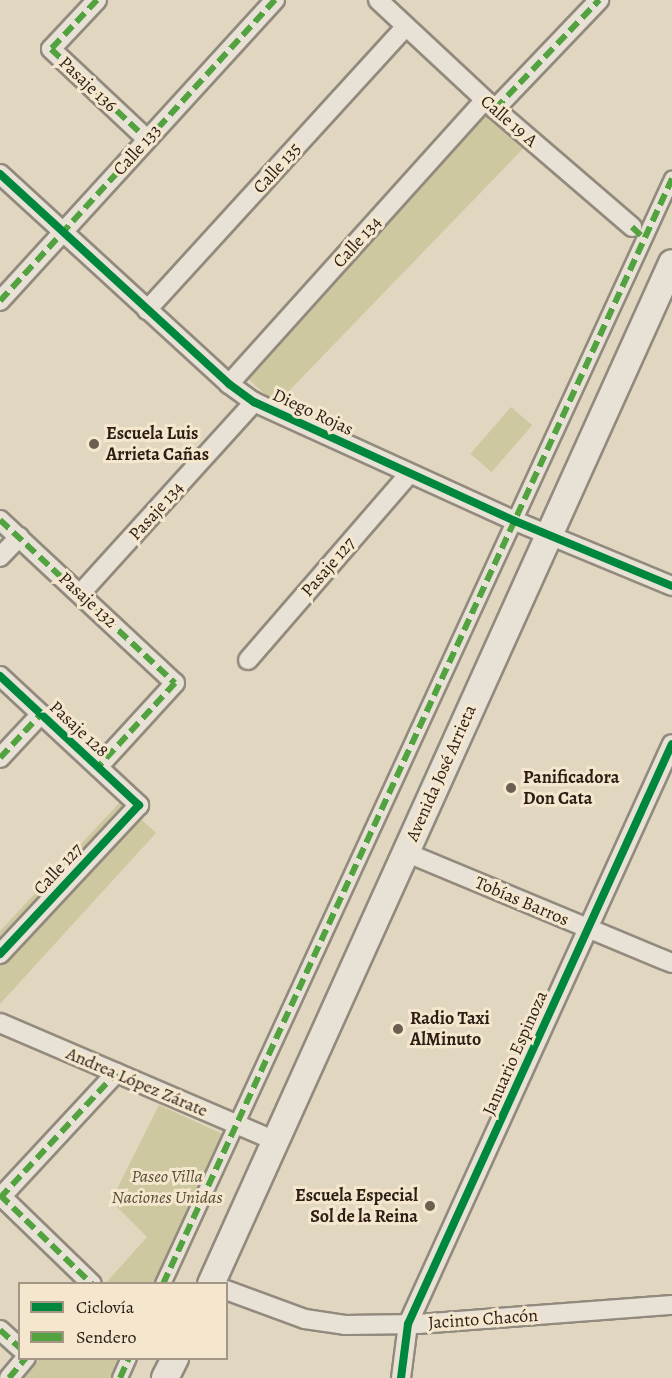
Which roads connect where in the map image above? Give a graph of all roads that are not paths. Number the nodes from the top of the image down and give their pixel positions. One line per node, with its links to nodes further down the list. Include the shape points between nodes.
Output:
1 (97, 0): 7 (street, Pasaje 136, via 51,50)
2 (275, 0): 7 (street, Calle 133)
3 (378, 0): 5 (street, Calle 19 A)
4 (599, 0): 6 (street, Calle 134)
5 (406, 26): 6 (street, Calle 19 A); 14 (street, Calle 135)
6 (490, 105): 11 (street, Calle 19 A); 15 (street, Calle 134)
7 (147, 139): 10 (street, Calle 133)
8 (0, 174): 10 (street, Diego Rojas)
9 (672, 179): 11 (street)
10 (64, 231): 13 (street, Calle 133); 14 (street, Diego Rojas)
11 (638, 233): 19 (street)
12 (672, 263): 20 (main road, Avenida José Arrieta)
13 (0, 301)
14 (147, 310): 15 (street, Diego Rojas)
15 (229, 384): 16 (street, Diego Rojas)
16 (254, 402): 17 (street, Diego Rojas); 24 (street, Pasaje 134)
17 (409, 474): 19 (street, Diego Rojas); 25 (street, Pasaje 127)
18 (0, 520): 21 (street, Pasaje 132)
19 (515, 521): 20 (street, Diego Rojas); 38 (street)
20 (549, 535): 23 (street, Diego Rojas); 32 (main road, Avenida José Arrieta)
21 (19, 537): 22 (street); 24 (street, Pasaje 132)
22 (0, 557)
23 (672, 586)
24 (81, 593): 30 (street, Pasaje 132, via 175,683)
25 (248, 660)
26 (0, 676): 27 (street, Pasaje 128)
27 (41, 714): 29 (street, Pasaje 128); 30 (street, Pasaje 128)
28 (672, 744): 33 (street, Januario Espinoza)
29 (0, 758)
30 (98, 767): 31 (street, Pasaje 128)
31 (138, 805): 34 (street, Calle 127)
32 (405, 852): 33 (street, Tobías Barros); 39 (main road, Avenida José Arrieta)
33 (588, 928): 35 (street, Tobías Barros); 46 (street, Januario Espinoza)
34 (0, 954)
35 (672, 963)
36 (0, 1023): 37 (street, Andrea López Zárate)
37 (116, 1073): 38 (street, Andrea López Zárate); 40 (street)
38 (234, 1124): 39 (street, Andrea López Zárate); 42 (street)
39 (275, 1141): 43 (main road, Avenida José Arrieta)
40 (0, 1197): 41 (street)
41 (91, 1282)
42 (164, 1282)
43 (212, 1282)
44 (228, 1291): 46 (street, Jacinto Chacón, via 326,1323)
45 (672, 1305): 46 (street, Jacinto Chacón)
46 (408, 1324): 55 (street, Januario Espinoza)
47 (0, 1330): 48 (street)
48 (18, 1346)
49 (25, 1360): 52 (street)
50 (129, 1360): 53 (street)
51 (174, 1360): 54 (main road)
52 (9, 1378)
53 (120, 1378)
54 (165, 1378)
55 (401, 1378)

